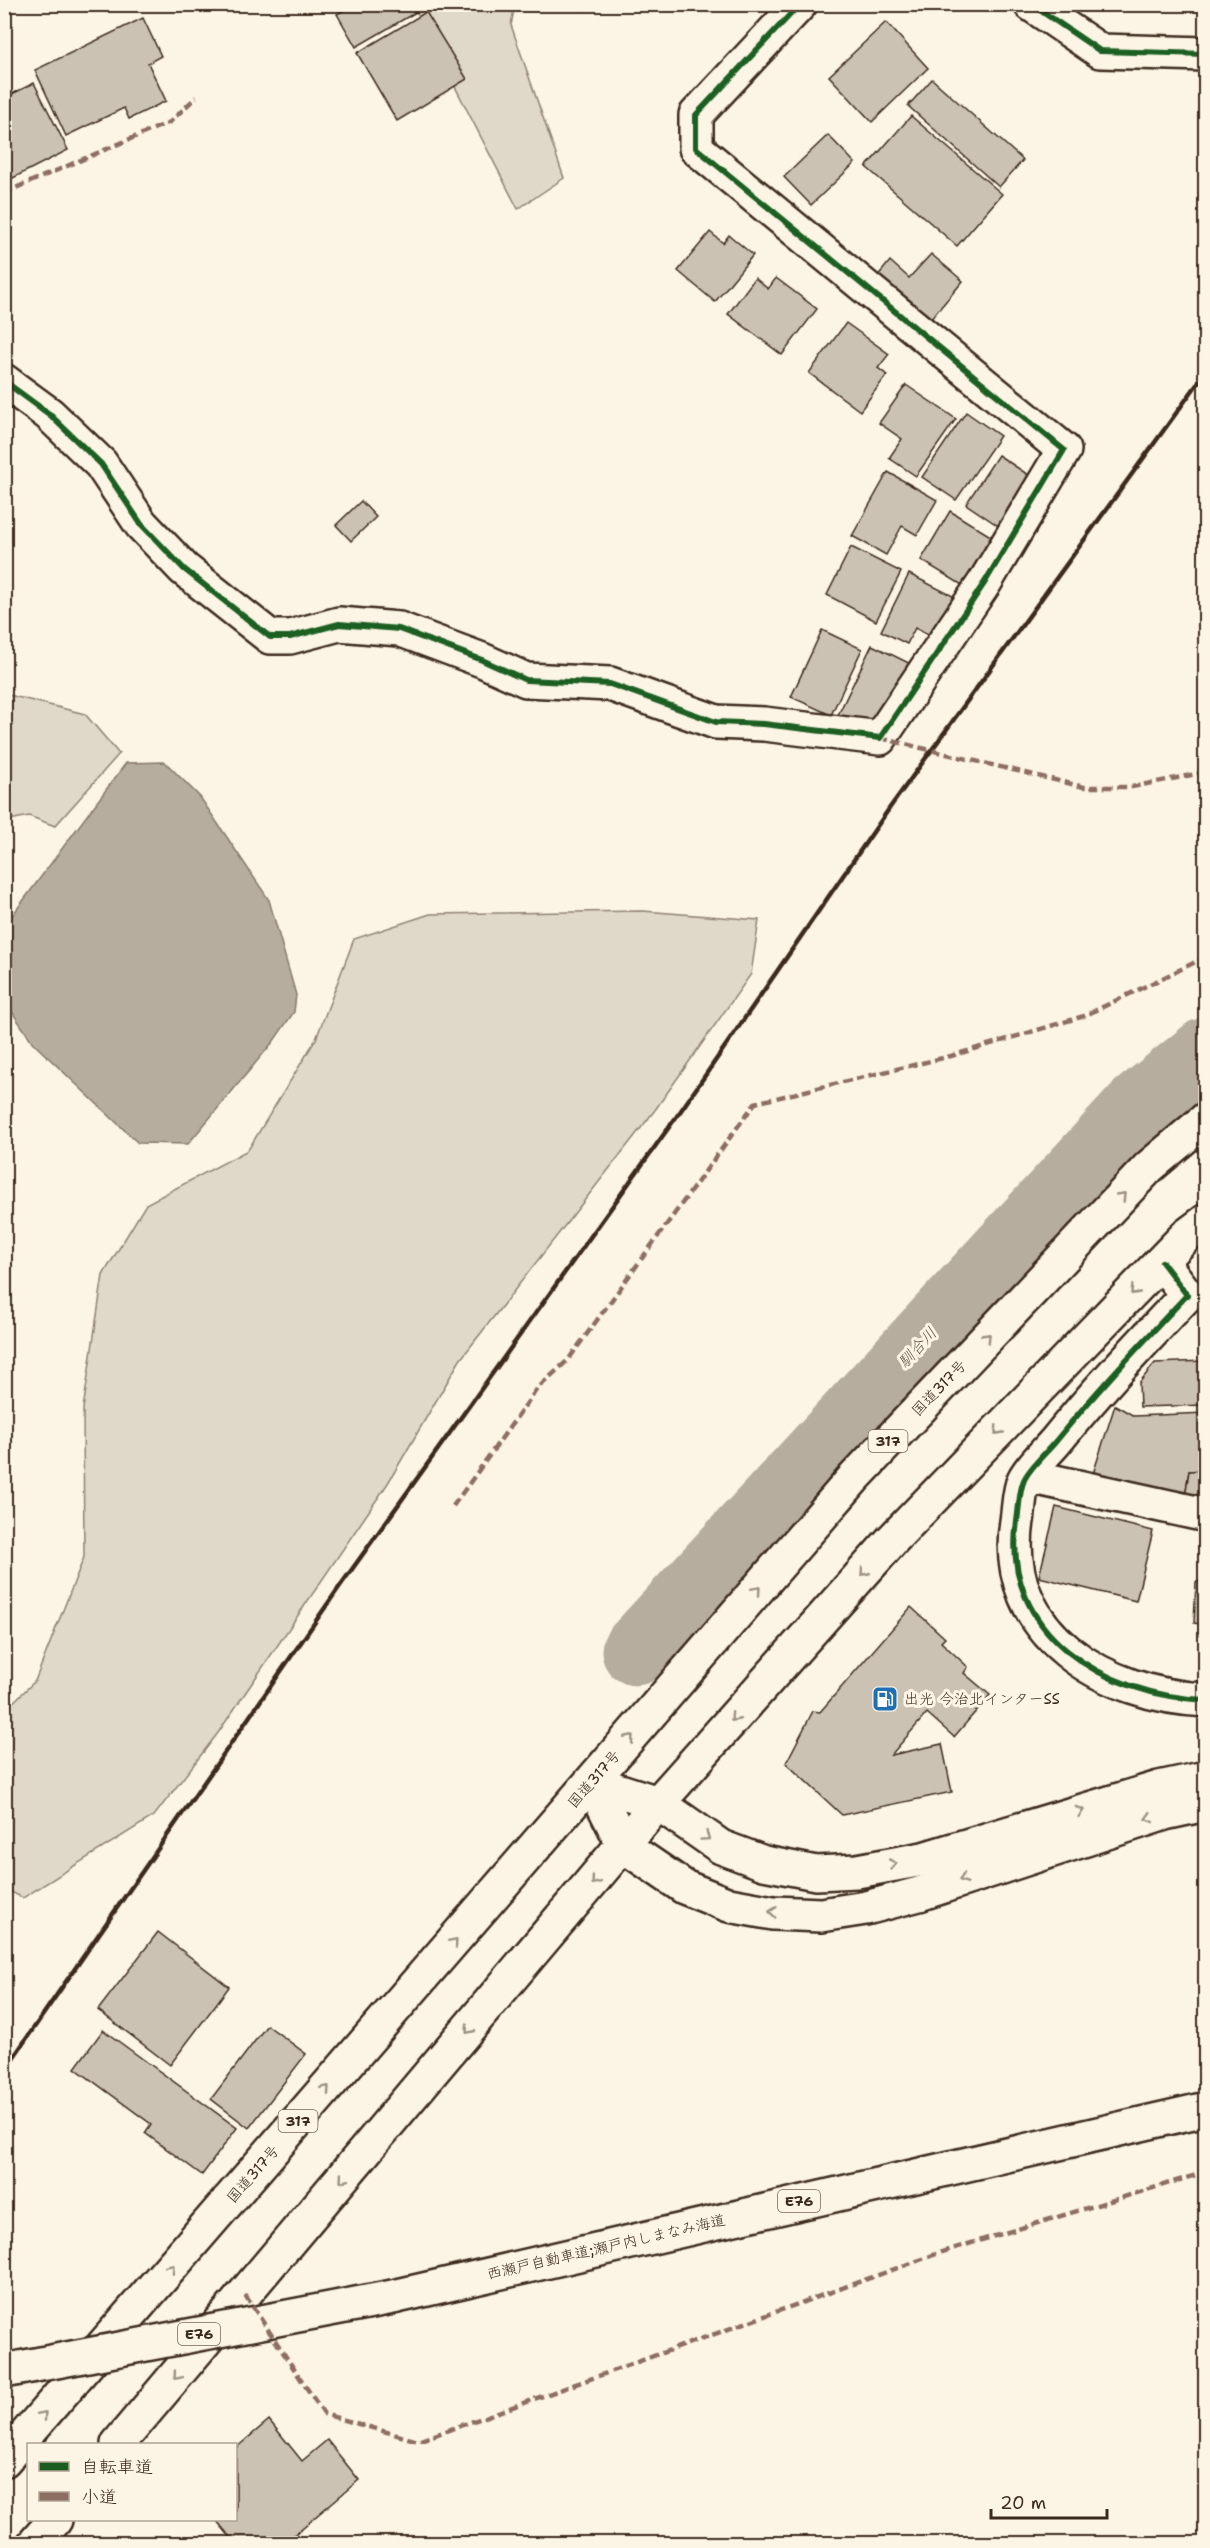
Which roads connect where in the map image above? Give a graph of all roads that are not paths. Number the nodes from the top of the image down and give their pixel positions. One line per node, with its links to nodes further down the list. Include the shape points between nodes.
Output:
1 (800, 4): 4 (main road, via 696,115 696,148 1064,450 985,582 880,738 716,722 610,684 526,680 399,629 339,624 290,637 270,637 184,569 141,524 101,464 49,414)
2 (1031, 4): 3 (main road, via 1100,51)
3 (1206, 54)
4 (4, 381)
5 (1206, 1119): 12 (main road, 国道317号 / 317, one-way to 5, via 852,1479 1149,1167)
6 (1206, 1221): 7 (main road)
7 (1162, 1262): 8 (main road, via 1187,1295 1087,1403); 13 (main road, one-way to 13, via 893,1539)
8 (1028, 1476): 9 (main road); 10 (main road, via 1024,1480 1015,1536 1019,1585 1035,1619 1064,1648 1104,1676 1152,1694)
9 (1206, 1515)
10 (1206, 1700)
11 (1206, 1778): 13 (main road, one-way to 11, via 721,1847 764,1863 816,1873 846,1872 923,1859 1147,1791)
12 (592, 1782): 13 (main road); 15 (main road); 19 (main road, 国道317号 / 317, one-way to 12)
13 (658, 1803): 15 (main road)
14 (1206, 1804): 15 (main road, one-way to 15, via 1165,1813 919,1894 820,1915 729,1905 684,1887)
15 (624, 1846): 18 (main road, one-way to 18)
16 (1206, 2109): 17 (main road, 西瀬戸自動車道;瀬戸内しまなみ海道 / E76, bridge, via 393,2297)
17 (4, 2372)
18 (120, 2443)
19 (4, 2460)
20 (54, 2521): 21 (main road)
21 (34, 2544)

